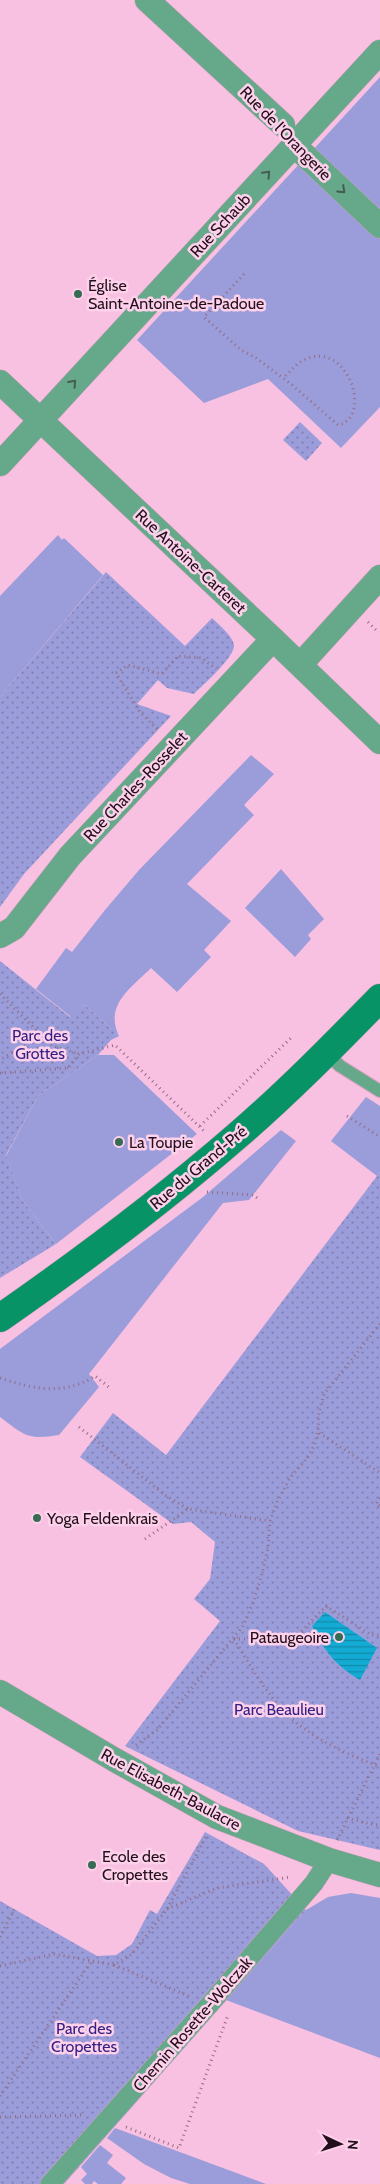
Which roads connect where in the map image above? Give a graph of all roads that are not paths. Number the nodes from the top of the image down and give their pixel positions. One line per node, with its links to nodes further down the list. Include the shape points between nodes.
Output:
1 (147, 0): 3 (street, Rue de l'Orangerie)
2 (380, 52): 3 (street, Rue Schaub)
3 (289, 135): 4 (street, Rue de l'Orangerie, one-way to 4); 6 (street, Rue Schaub, one-way to 3)
4 (380, 226)
5 (0, 382): 6 (street, Rue Antoine-Carteret)
6 (40, 420): 7 (street, Rue Schaub); 9 (street, Rue Antoine-Carteret)
7 (0, 464)
8 (380, 577): 10 (street)
9 (274, 639): 10 (street, Rue Antoine-Carteret); 12 (street, Rue Charles-Rosselet, via 70,856 14,928)
10 (300, 665): 11 (street, Rue Antoine-Carteret)
11 (380, 742)
12 (0, 936)
13 (380, 998): 14 (main road, Rue du Grand-Pré)
14 (326, 1053): 15 (lane, via 340,1066); 16 (main road, Rue du Grand-Pré, via 239,1134 173,1189)
15 (380, 1091)
16 (0, 1318)
17 (0, 1692): 18 (street, Rue Elisabeth-Baulacre, via 217,1816)
18 (332, 1852): 19 (street, Rue Elisabeth-Baulacre); 20 (street, Chemin Rosette-Wolczak, via 314,1883)
19 (380, 1875)
20 (50, 2184)

